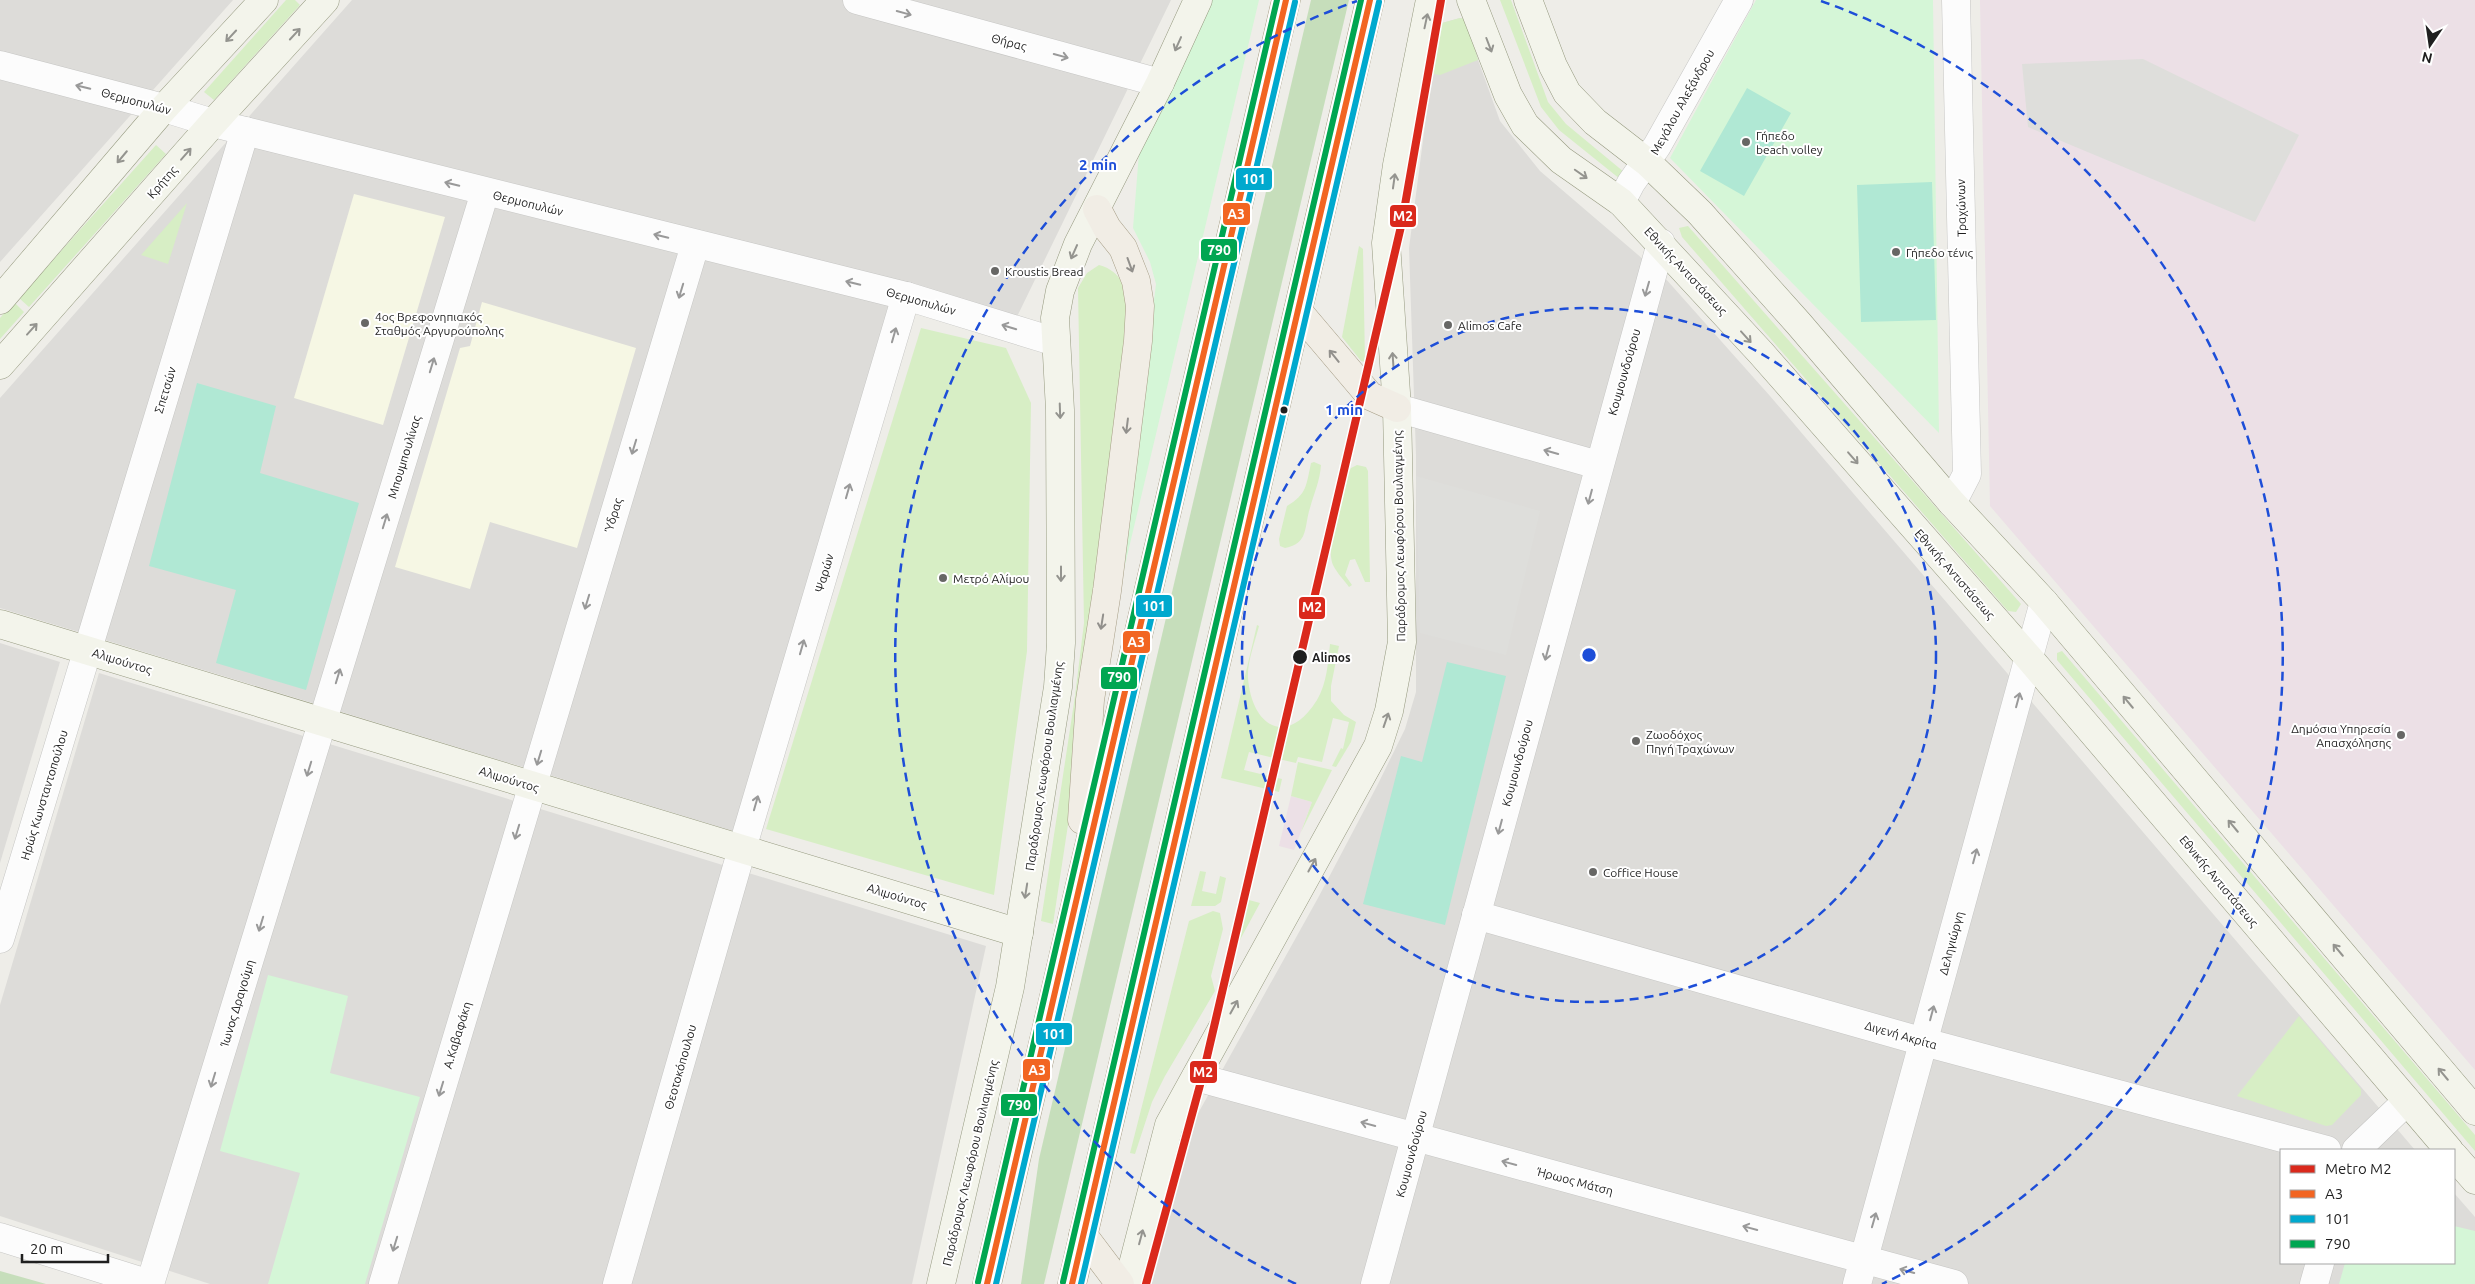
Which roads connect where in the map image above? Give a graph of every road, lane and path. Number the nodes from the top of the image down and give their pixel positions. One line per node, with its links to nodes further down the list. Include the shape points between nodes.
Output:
1 (264, 0): 14 (street, one-way to 14)
2 (325, 0): 15 (street, Κρήτης, one-way to 2)
3 (857, 0): 13 (street, Θήρας, one-way to 13)
4 (1198, 0): 13 (street, Παράδρομος Λεωφόρου Βουλιαγμένης, one-way to 13)
5 (1286, 0): 38 (main road)
6 (1370, 0): 25 (main road)
7 (1430, 0): 28 (street, Παράδρομος Λεωφόρου Βουλιαγμένης, one-way to 7, via 1386,243 1397,165)
8 (1471, 0): 19 (street, Εθνικής Αντιστάσεως, one-way to 19, via 1508,95 1525,125 1561,160)
9 (1528, 0): 17 (street, via 1567,93 1594,122)
10 (1739, 0): 17 (street, Μεγάλου Αλεξάνδρου)
11 (1956, 0): 30 (street, Τραχώνων, via 1967,474)
12 (0, 66): 14 (street, Θερμοπυλών, one-way to 12)
13 (1160, 83): 20 (street, Παράδρομος Λεωφόρου Βουλιαγμένης)
14 (164, 108): 15 (street, Θερμοπυλών); 24 (street, one-way to 24)
15 (213, 123): 16 (street, Θερμοπυλών); 27 (street, Κρήτης, one-way to 15)
16 (245, 131): 18 (street, Θερμοπυλών, one-way to 16); 33 (street, Σπετσών)
17 (1648, 162): 19 (street, Μεγάλου Αλεξάνδρου); 30 (street, via 1700,213 1800,324)
18 (485, 192): 22 (street, Θερμοπυλών, one-way to 18); 35 (street, Μπουμπουλίνας, one-way to 18)
19 (1621, 202): 21 (street, Εθνικής Αντιστάσεως)
20 (1097, 209): 26 (street, Παράδρομος Λεωφόρου Βουλιαγμένης, one-way to 26, via 1075,251 1060,291 1055,318); 38 (main road, one-way to 38, via 1107,228 1124,248 1136,281 1140,306 1108,582 1090,700)
21 (1661, 243): 29 (street, Κουμουνδούρου, one-way to 29); 34 (street, Εθνικής Αντιστάσεως, one-way to 34)
22 (695, 244): 23 (street, Θερμοπυλών, one-way to 22); 36 (street, Ύδρας, one-way to 36)
23 (906, 296): 26 (street, Θερμοπυλών, one-way to 23); 37 (street, Ψαρών, one-way to 23)
24 (0, 300)
25 (1298, 311): 28 (main road, one-way to 25, via 1370,396); 52 (main road)
26 (1056, 342): 40 (street, Παράδρομος Λεωφόρου Βουλιαγμένης, one-way to 40, via 1060,410 1061,643 1052,726)
27 (0, 365)
28 (1397, 408): 29 (street, one-way to 28); 43 (street, Παράδρομος Λεωφόρου Βουλιαγμένης, one-way to 28, via 1378,746 1390,711 1402,642)
29 (1598, 465): 39 (street, Κουμουνδούρου, one-way to 39)
30 (1952, 502): 31 (street)
31 (2044, 602): 34 (street, Δεληγιώργη); 45 (street, one-way to 31)
32 (0, 624): 33 (street, Αλιμούντος)
33 (87, 651): 35 (street, Αλιμούντος); 41 (street, Ηρώς Κωνσταντοπούλου)
34 (2029, 658): 42 (street, Δεληγιώργη, one-way to 34); 44 (street, Εθνικής Αντιστάσεως)
35 (324, 723): 36 (street, Αλιμούντος); 56 (street, Ίωνος Δραγούμη, one-way to 56)
36 (531, 785): 37 (street, Αλιμούντος); 57 (street, Α.Καβαφάκη, one-way to 57)
37 (742, 849): 40 (street, Αλιμούντος); 58 (street, Θεοτοκόπουλου)
38 (1076, 905): 60 (main road)
39 (1476, 915): 42 (street, Διγενή Ακρίτα); 46 (street, Κουμουνδούρου)
40 (1019, 933): 59 (street, Παράδρομος Λεωφόρου Βουλιαγμένης, via 1001,1032)
41 (0, 938)
42 (1924, 1042): 47 (street, Διγενή Ακρίτα); 55 (street, Δεληγιώργη, one-way to 42)
43 (1196, 1077): 46 (street, Ήρωος Μάτση, one-way to 43); 63 (street, Παράδρομος Λεωφόρου Βουλιαγμένης, one-way to 43, via 1170,1125)
44 (2407, 1101): 48 (street); 49 (street, Εθνικής Αντιστάσεως)
45 (2475, 1111)
46 (1415, 1137): 55 (street, Ήρωος Μάτση, one-way to 46); 64 (street, Κουμουνδούρου)
47 (2323, 1149)
48 (2357, 1149)
49 (2448, 1149)
50 (2455, 1157): 51 (street)
51 (2475, 1180)
52 (1084, 1235): 61 (main road); 62 (main road)
53 (0, 1237): 56 (street)
54 (2320, 1264): 66 (street)
55 (1860, 1271): 65 (street, Ήρωος Μάτση, one-way to 55)
56 (150, 1284)
57 (383, 1284)
58 (617, 1284)
59 (941, 1284)
60 (988, 1284)
61 (1072, 1284)
62 (1120, 1284)
63 (1128, 1284)
64 (1375, 1284)
65 (1954, 1284)
66 (2314, 1284)

